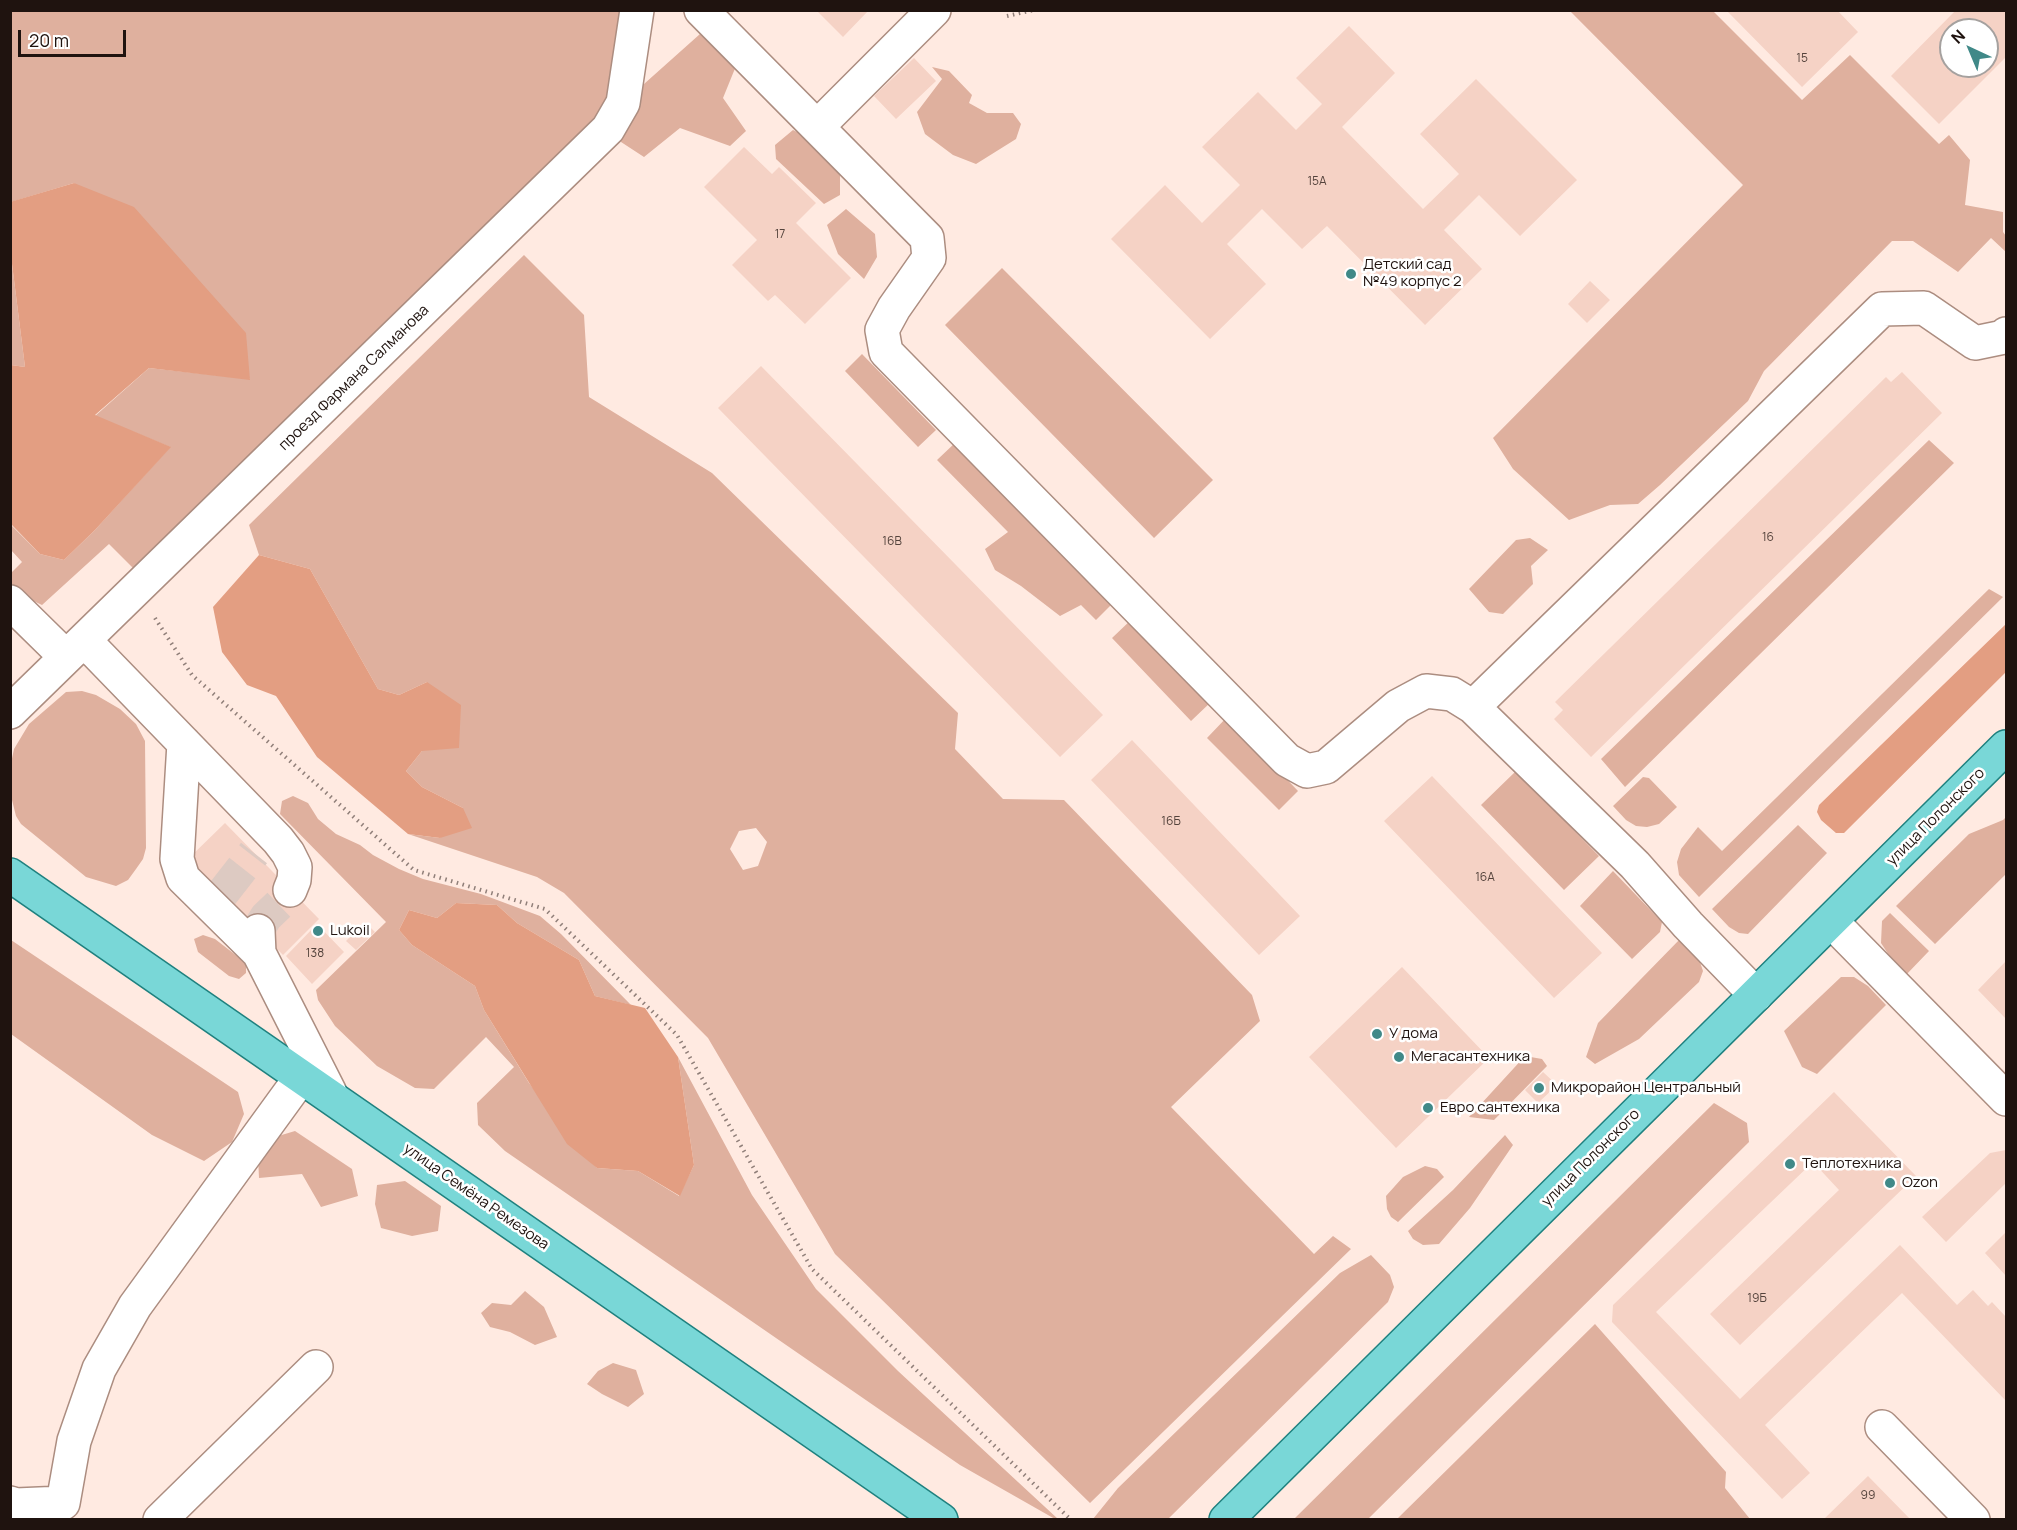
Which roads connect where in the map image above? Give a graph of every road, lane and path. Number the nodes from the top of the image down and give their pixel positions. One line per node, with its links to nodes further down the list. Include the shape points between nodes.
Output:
1 (637, 10): 10 (street, проезд Фармана Салманова, via 623,103 608,129)
2 (701, 10): 6 (street)
3 (934, 10): 6 (street)
4 (1034, 10): 5 (path)
5 (1007, 16)
6 (818, 126): 11 (street, via 927,238 929,258 882,330 886,352 1287,760 1306,771 1326,767 1398,706 1426,691 1452,694)
7 (2007, 334): 11 (street, via 1975,343 1924,308 1882,309)
8 (10, 602): 10 (street)
9 (151, 612): 27 (path, via 192,675 414,870 545,909 677,1035 812,1269)
10 (75, 649): 12 (street, проезд Фармана Салманова); 13 (street)
11 (1473, 707): 18 (street, via 1635,866)
12 (10, 712)
13 (184, 743): 16 (street, via 262,843 288,853 295,867); 20 (street, via 177,859 183,878 217,901 259,942)
14 (2007, 747): 17 (main road, улица Полонского)
15 (10, 875): 19 (main road, улица Семёна Ремезова)
16 (290, 890)
17 (1831, 921): 18 (main road, улица Полонского); 21 (street)
18 (1756, 995): 28 (main road, улица Полонского)
19 (302, 1076): 20 (main road, улица Семёна Ремезова); 24 (street, via 135,1306 99,1369 74,1441 63,1503)
20 (330, 1095): 26 (main road, улица Семёна Ремезова)
21 (2007, 1099)
22 (316, 1367): 25 (street)
23 (1882, 1427): 29 (street)
24 (10, 1503)
25 (160, 1520)
26 (941, 1520)
27 (1071, 1520)
28 (1226, 1520)
29 (1973, 1520)

